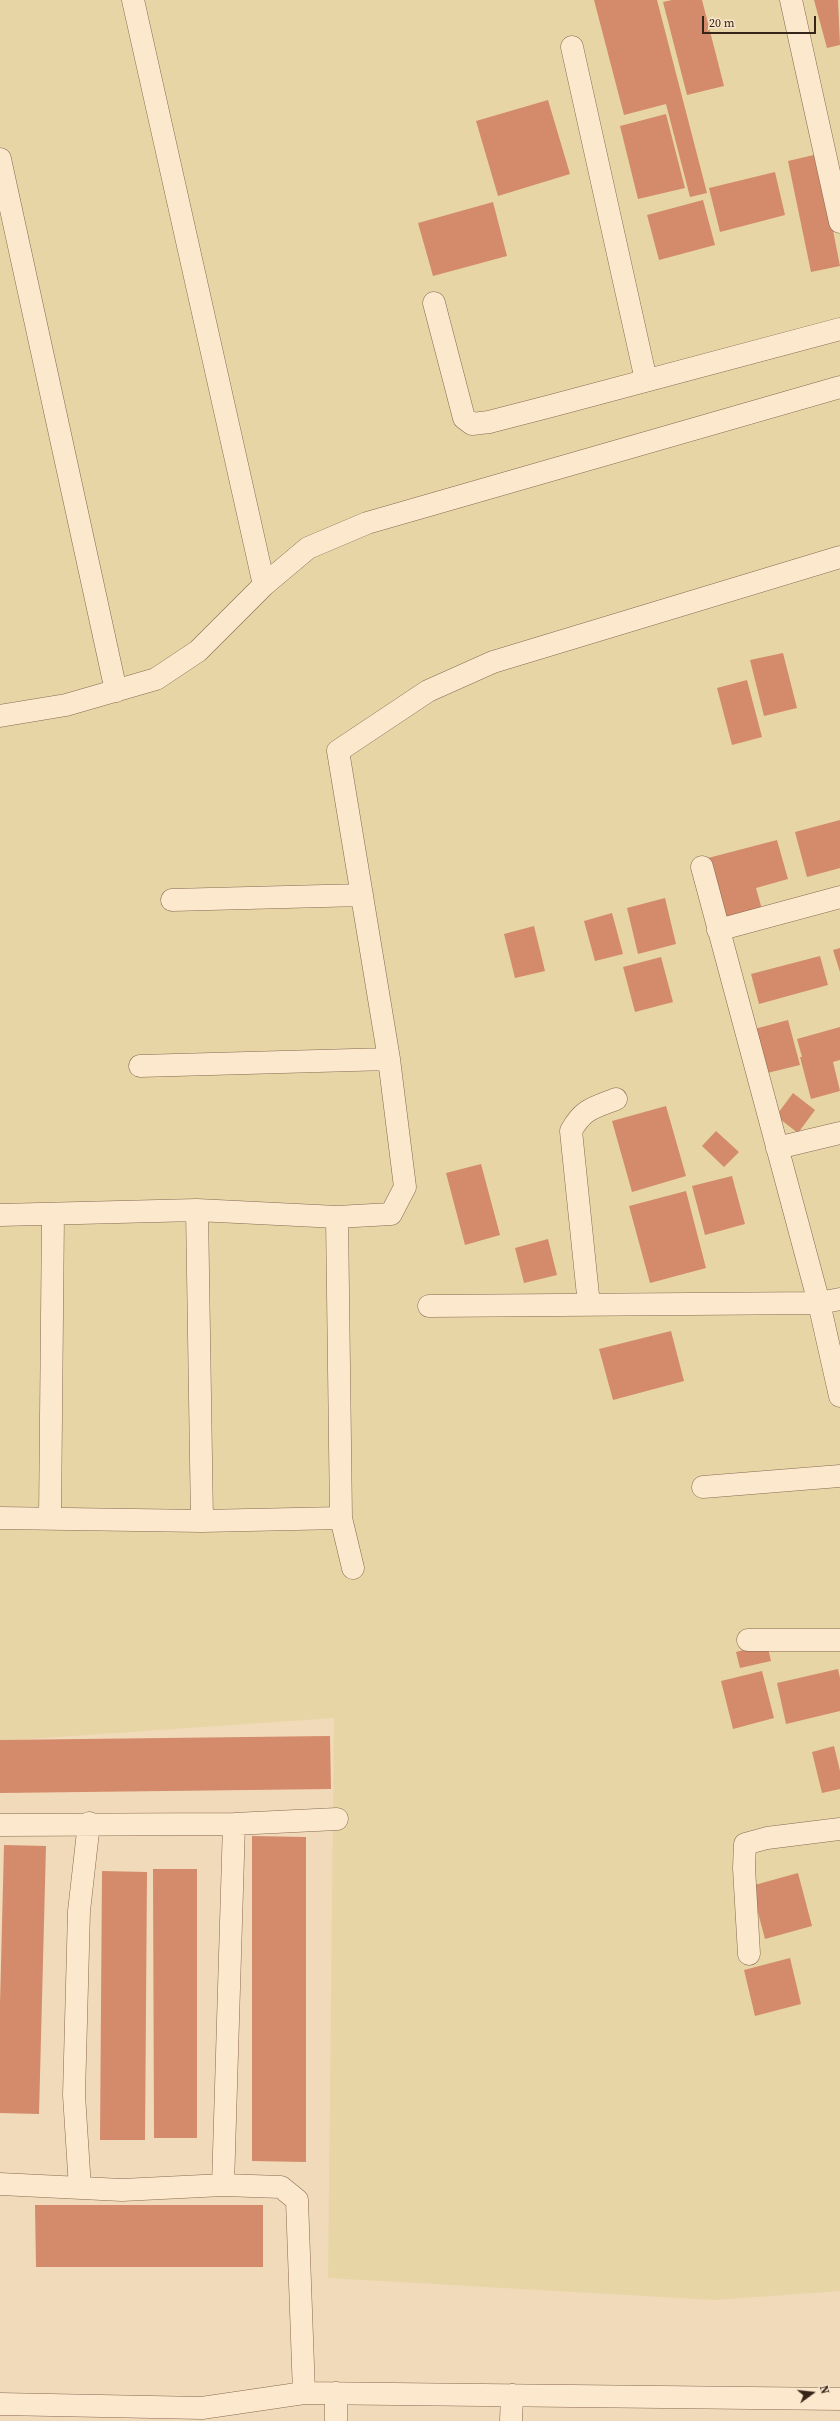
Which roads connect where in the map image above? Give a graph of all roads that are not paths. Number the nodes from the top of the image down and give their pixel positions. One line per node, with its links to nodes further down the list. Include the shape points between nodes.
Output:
1 (133, 0): 11 (street)
2 (791, 0): 5 (street)
3 (572, 47): 8 (street)
4 (0, 159): 12 (street)
5 (840, 222)
6 (434, 303): 8 (street, via 464,418 472,424 489,422)
7 (840, 329): 8 (street)
8 (646, 380)
9 (840, 387): 11 (street, via 367,523 308,548)
10 (840, 557): 15 (street, via 493,662 428,691 338,751)
11 (264, 585): 12 (street, via 198,651 156,679)
12 (116, 691): 13 (street, via 66,705)
13 (0, 716)
14 (702, 867): 18 (street)
15 (362, 895): 17 (street); 19 (street)
16 (840, 897): 18 (street)
17 (172, 900)
18 (718, 930): 23 (street)
19 (389, 1059): 20 (street); 27 (street, via 405,1187 391,1214)
20 (140, 1066)
21 (616, 1099): 30 (street, via 590,1109 579,1117 571,1130)
22 (840, 1134): 23 (street)
23 (777, 1148): 29 (street)
24 (198, 1210): 25 (street); 27 (street); 38 (street)
25 (53, 1214): 26 (street); 36 (street)
26 (0, 1215)
27 (337, 1217): 37 (street)
28 (840, 1299): 29 (street)
29 (819, 1303): 30 (street); 32 (street)
30 (589, 1305): 31 (street)
31 (429, 1306)
32 (840, 1396)
33 (840, 1476): 34 (street)
34 (703, 1487)
35 (0, 1518): 36 (street)
36 (50, 1518): 38 (street)
37 (341, 1518): 38 (street); 39 (street)
38 (202, 1521)
39 (353, 1568)
40 (748, 1640): 41 (street)
41 (840, 1640)
42 (337, 1819): 44 (street)
43 (89, 1823): 44 (street); 45 (street); 50 (street, via 79,1911 74,2095)
44 (234, 1824): 49 (street)
45 (0, 1826)
46 (840, 1829): 47 (street, via 752,1840 745,1844)
47 (748, 1954)
48 (0, 2184): 50 (street)
49 (223, 2185): 50 (street, via 122,2190); 52 (street, via 281,2188 297,2200)
50 (80, 2188)
51 (336, 2392): 52 (street); 53 (street); 57 (street)
52 (304, 2393): 56 (street)
53 (512, 2395): 54 (street); 58 (street)
54 (840, 2399)
55 (0, 2404): 56 (street)
56 (202, 2415)
57 (336, 2421)
58 (511, 2421)

